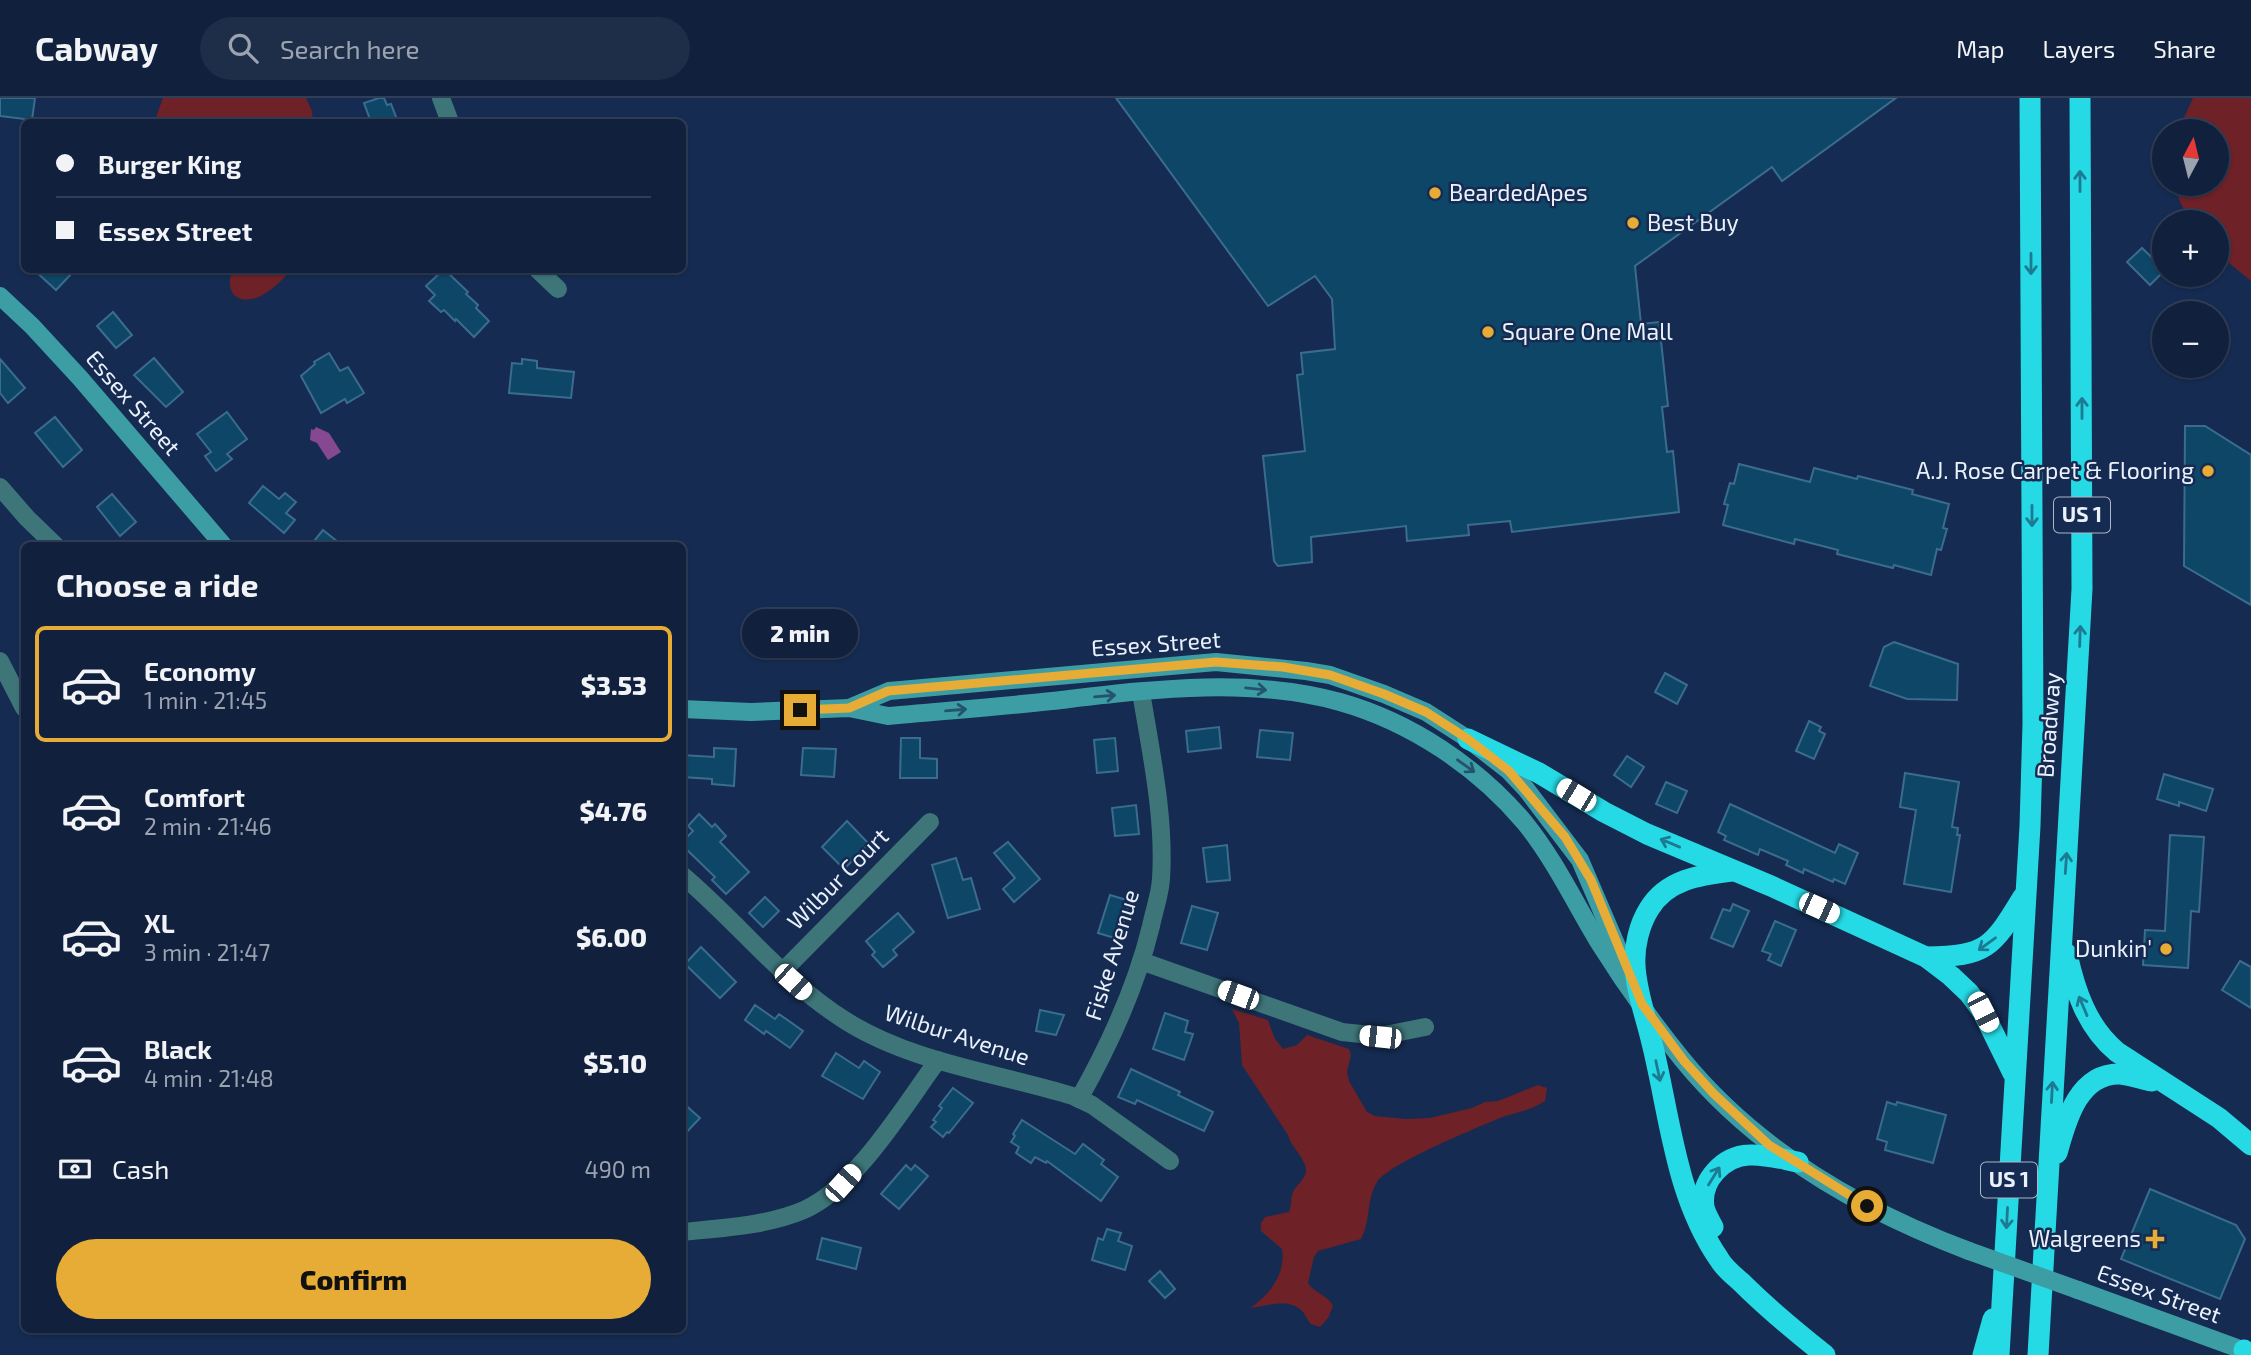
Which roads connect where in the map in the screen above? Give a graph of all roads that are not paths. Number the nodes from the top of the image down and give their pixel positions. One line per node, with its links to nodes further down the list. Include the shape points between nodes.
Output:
1 (441, 98): 4 (street)
2 (2030, 98): 20 (highway, Broadway / US 1, one-way to 20, via 2033,724)
3 (2080, 98): 21 (highway, Broadway / US 1, one-way to 3, via 2082,589)
4 (449, 119)
5 (541, 273): 6 (street)
6 (558, 289)
7 (0, 296): 10 (main road, Essex Street, via 80,378)
8 (0, 487): 9 (street)
9 (53, 542)
10 (221, 542)
11 (0, 661): 13 (street)
12 (1141, 692): 14 (main road, Essex Street, one-way to 12, via 888,716); 23 (street, Fiske Avenue, via 1157,794 1161,881); 25 (main road, Essex Street, one-way to 25, via 1218,686 1308,695 1367,712 1427,740 1478,775 1524,822)
13 (21, 702)
14 (849, 708): 15 (main road, Essex Street); 16 (main road, Essex Street, via 888,691 1216,662 1330,675 1426,712)
15 (686, 709)
16 (1468, 739): 18 (highway, one-way to 16, via 1623,822 1539,773); 25 (main road, Essex Street, via 1526,789 1580,860)
17 (930, 822): 24 (street, Wilbur Court)
18 (1732, 871): 22 (highway); 25 (highway, via 1675,884 1648,909 1634,966)
19 (686, 879): 24 (street, Wilbur Avenue)
20 (2025, 894): 22 (highway, one-way to 22, via 1987,946 1966,955); 28 (highway, Broadway / US 1)
21 (2062, 931): 29 (highway, one-way to 21, via 2099,1034 2083,1006); 34 (highway, Broadway / US 1, one-way to 21)
22 (1926, 957): 28 (highway, via 1969,993)
23 (1141, 961): 26 (street, via 1342,1032 1380,1037); 30 (street, Fiske Avenue, via 1116,1030)
24 (782, 972): 27 (street, Wilbur Avenue, via 857,1028)
25 (1642, 1004): 33 (main road, Essex Street, via 1714,1094 1769,1145); 39 (highway, one-way to 39, via 1696,1222 1720,1261)
26 (1425, 1027)
27 (938, 1059): 30 (street, Wilbur Avenue); 35 (street, via 876,1144 829,1195 784,1217)
28 (2014, 1076): 36 (highway, Broadway / US 1, one-way to 36)
29 (2166, 1085): 31 (highway); 34 (highway, via 2119,1074 2090,1084 2072,1111)
30 (1079, 1099): 32 (street, Wilbur Avenue)
31 (2251, 1144)
32 (1170, 1161)
33 (1798, 1162): 38 (main road, Essex Street, bridge, via 1880,1213 1969,1251); 40 (highway, one-way to 33, via 1727,1254 1704,1208 1710,1178 1731,1158 1760,1154)
34 (2047, 1185): 37 (highway, Broadway / US 1)
35 (686, 1232)
36 (2003, 1284): 41 (highway); 42 (highway, Broadway / US 1)
37 (2041, 1293): 43 (highway, Broadway / US 1); 44 (highway)
38 (2249, 1352)
39 (1825, 1355)
40 (1842, 1355)
41 (1983, 1355)
42 (1999, 1355)
43 (2038, 1355)
44 (2048, 1355)

